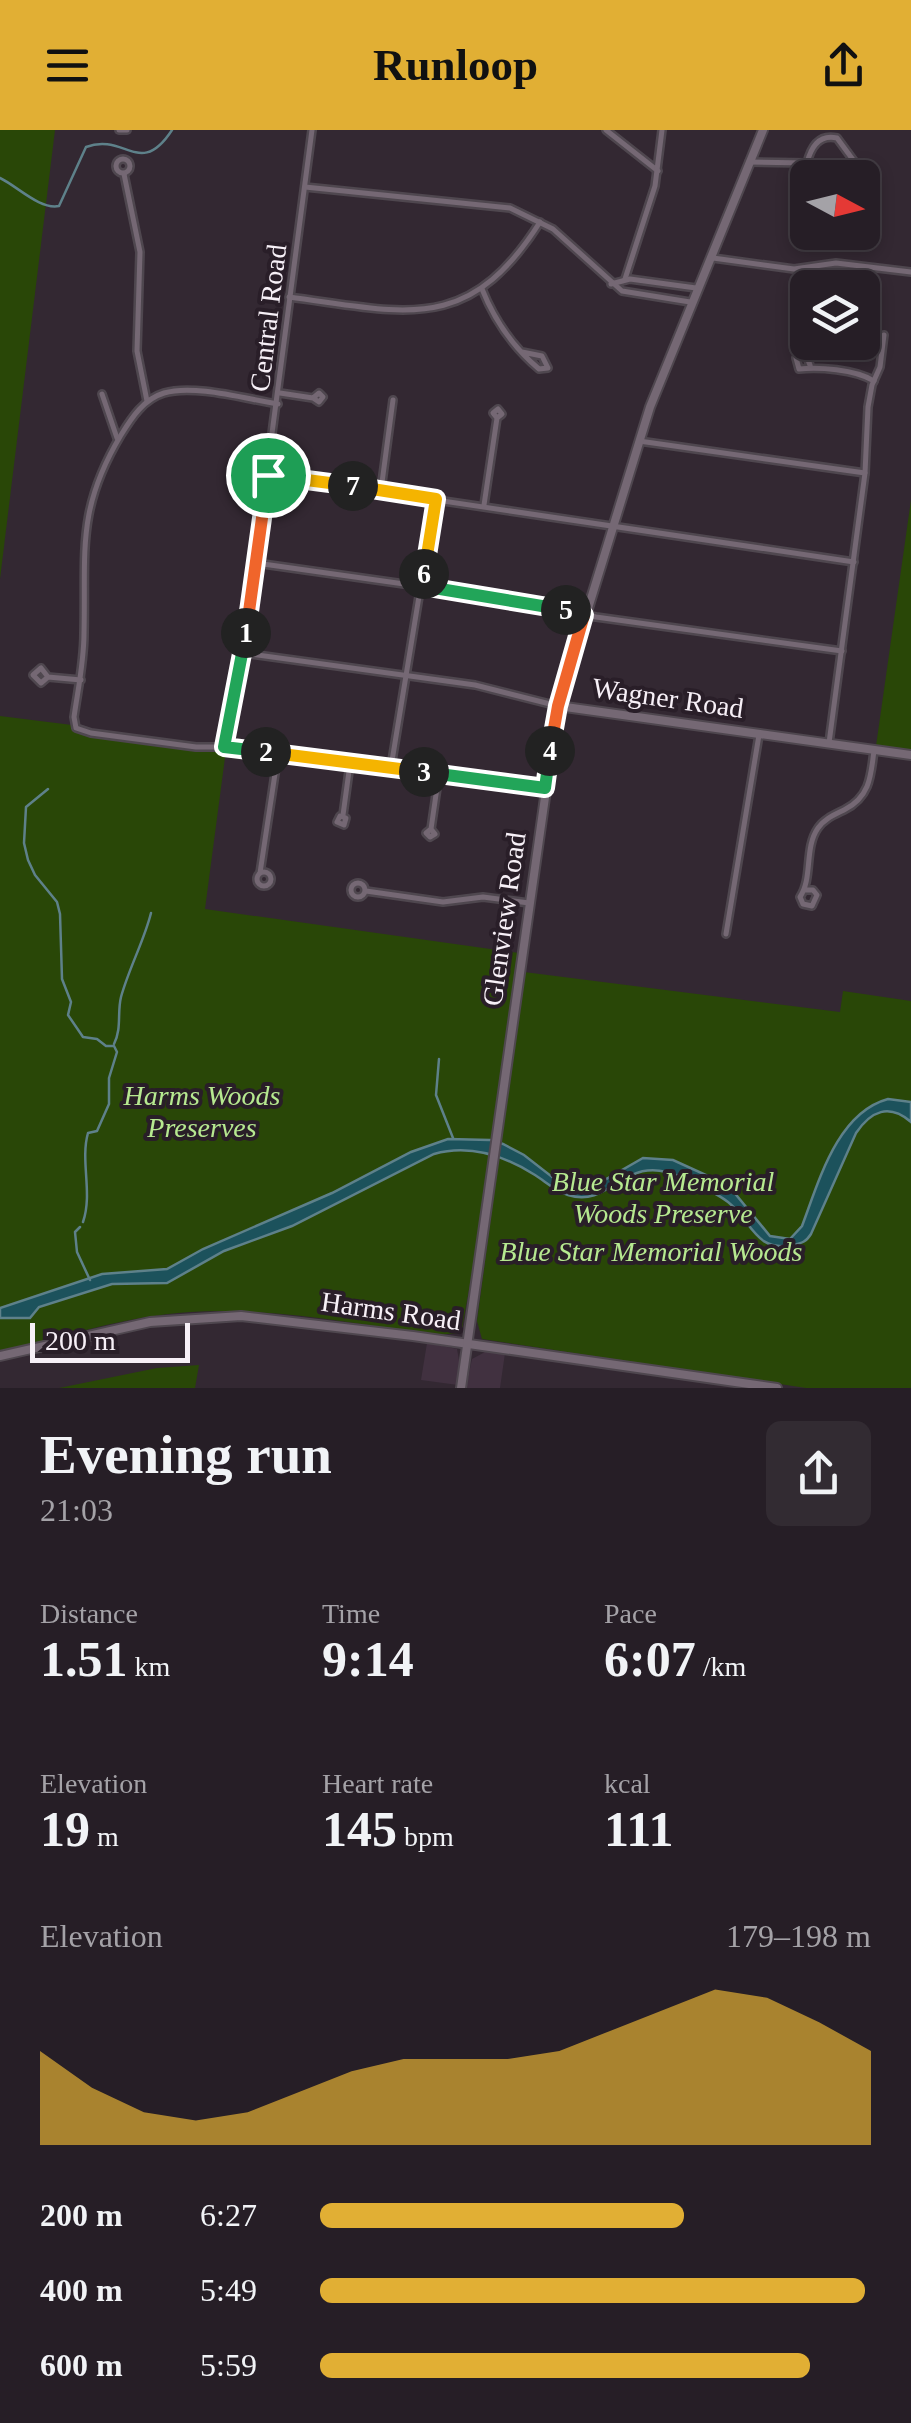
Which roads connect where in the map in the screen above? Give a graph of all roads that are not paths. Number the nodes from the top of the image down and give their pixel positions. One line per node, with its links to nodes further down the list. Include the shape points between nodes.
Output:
1 (120, 130): 2 (street)
2 (128, 130)
3 (312, 130): 13 (street, Central Road)
4 (606, 130): 11 (street)
5 (662, 130): 11 (street)
6 (763, 130): 9 (main road, Glenview Road)
7 (808, 160): 8 (street, via 816,142 829,136)
8 (854, 160)
9 (750, 162): 10 (street); 15 (main road, Glenview Road)
10 (790, 162)
11 (658, 171): 17 (street)
12 (124, 174): 31 (street, via 140,252 137,351)
13 (304, 186): 14 (street, via 498,206); 21 (street, Central Road)
14 (540, 222): 18 (street); 20 (street)
15 (710, 258): 16 (street, via 794,269 836,262); 19 (main road, Glenview Road)
16 (911, 272)
17 (624, 279): 18 (street); 19 (street)
18 (611, 284): 22 (street, via 628,294)
19 (696, 288): 22 (main road, Glenview Road)
20 (482, 290): 21 (street, via 402,311); 24 (street)
21 (289, 298): 27 (street, Central Road)
22 (690, 302): 35 (main road, Glenview Road)
23 (884, 335): 26 (street)
24 (522, 352): 24 (street, via 538,370 548,368 542,356)
25 (810, 365): 26 (street)
26 (874, 380): 36 (street)
27 (280, 393): 29 (street); 32 (street, Central Road)
28 (102, 394): 34 (street)
29 (313, 398)
30 (394, 400): 38 (street)
31 (147, 401): 32 (street, via 188,391); 34 (street)
32 (278, 404): 37 (street, Central Road)
33 (497, 418): 40 (street)
34 (118, 440): 50 (street, via 93,490 86,522)
35 (639, 440): 36 (street); 41 (main road, Glenview Road)
36 (865, 473): 42 (street)
37 (268, 475): 38 (street); 43 (street, Central Road)
38 (381, 490): 39 (street)
39 (436, 499): 40 (street); 44 (street)
40 (484, 505): 41 (street)
41 (612, 526): 42 (street); 45 (main road, Glenview Road)
42 (854, 562): 46 (street)
43 (256, 563): 44 (street); 47 (street, Central Road)
44 (422, 586): 45 (street); 48 (street)
45 (584, 615): 46 (street); 51 (main road, Glenview Road)
46 (842, 651): 53 (street)
47 (243, 653): 48 (street, Wagner Road); 54 (street, Central Road)
48 (404, 675): 51 (street, Wagner Road, via 475,684); 59 (street)
49 (48, 676): 50 (street)
50 (80, 680): 54 (street, via 76,728)
51 (558, 706): 52 (main road, Wagner Road); 61 (main road, Glenview Road)
52 (759, 734): 53 (main road, Wagner Road); 68 (street)
53 (828, 743): 55 (main road, Wagner Road)
54 (224, 747): 56 (street)
55 (874, 750): 57 (main road, Wagner Road); 65 (street, via 866,792 816,830)
56 (278, 754): 58 (street); 64 (street)
57 (911, 755)
58 (350, 764): 59 (street); 62 (street)
59 (391, 767): 60 (street)
60 (439, 774): 61 (street); 63 (street)
61 (545, 788): 67 (main road, Glenview Road)
62 (343, 816)
63 (431, 829)
64 (260, 873)
65 (806, 890)
66 (366, 892): 67 (street)
67 (529, 903): 69 (main road, Glenview Road)
68 (726, 934)
69 (468, 1344): 70 (main road, Harms Road, via 210,1316 150,1322); 71 (main road, Glenview Road); 72 (main road, Harms Road)
70 (0, 1356)
71 (462, 1388)
72 (777, 1388)

